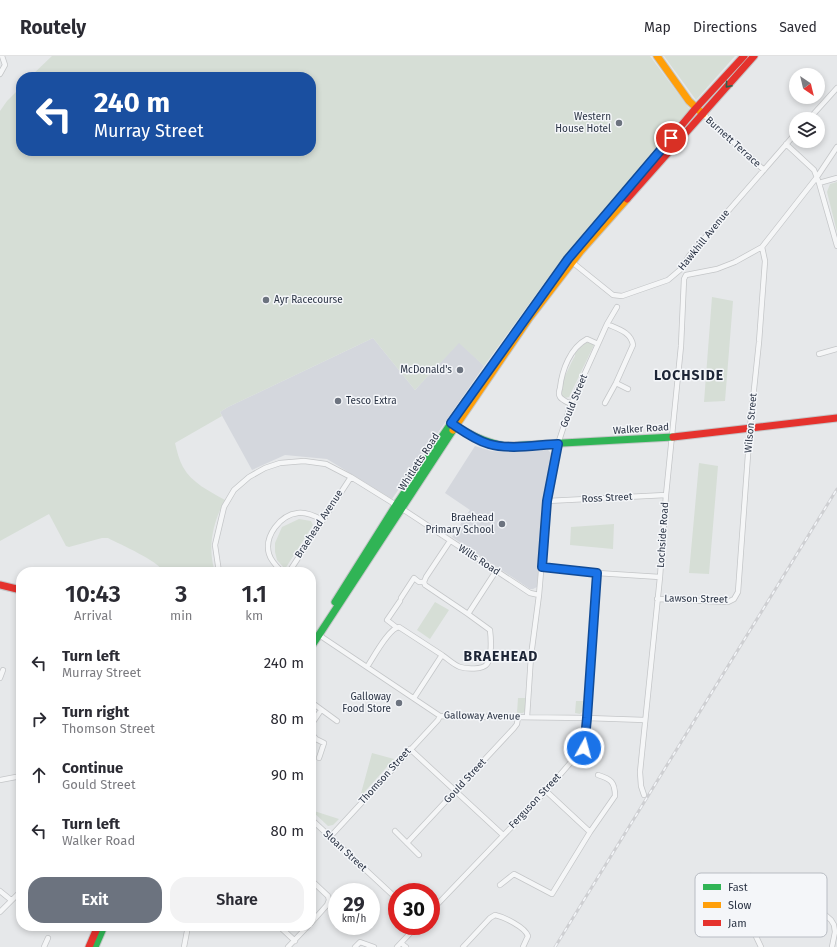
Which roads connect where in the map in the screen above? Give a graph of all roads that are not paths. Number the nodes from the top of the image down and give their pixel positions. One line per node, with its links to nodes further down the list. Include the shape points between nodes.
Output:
1 (2, 56): 5 (street, via 5,66)
2 (657, 56): 7 (main road)
3 (744, 56): 7 (main road, Whitletts Road)
4 (754, 56): 9 (main road, Whitletts Road, one-way to 9)
5 (0, 74)
6 (837, 88): 8 (street)
7 (696, 108): 9 (main road); 30 (main road, Whitletts Road, via 568,259)
8 (815, 112)
9 (703, 114): 13 (street, Burnett Terrace); 19 (main road, Whitletts Road)
10 (789, 141): 11 (street, Hawkhill Avenue)
11 (786, 144): 13 (street, Hawkhill Avenue); 14 (street, via 814,170)
12 (837, 147): 14 (street)
13 (764, 170): 19 (street, Hawkhill Avenue, via 689,256 681,269 668,280 622,296 613,295)
14 (817, 177): 16 (street); 18 (street)
15 (837, 178): 16 (street)
16 (820, 183): 17 (street)
17 (837, 246)
18 (762, 247): 31 (street, Wilson Street, via 765,261); 32 (street, Lochside Road, via 739,261 717,269 686,275 684,279 681,346)
19 (572, 262): 30 (main road, Whitletts Road)
20 (617, 307): 21 (street, Gould Street)
21 (607, 324): 22 (street, Gould Street); 25 (street, via 628,334 633,345)
22 (598, 344): 28 (street, Gould Street); 28 (street, via 587,339 583,341 564,368 560,396)
23 (837, 349): 24 (street)
24 (819, 354)
25 (616, 383): 26 (street); 27 (street)
26 (628, 389)
27 (605, 403)
28 (571, 404): 33 (street, Gould Street)
29 (837, 418): 31 (main road, Walker Road)
30 (453, 424): 33 (main road, Walker Road, via 476,439 490,444); 37 (main road, Whitletts Road)
31 (750, 427): 32 (main road, Walker Road); 52 (street, Wilson Street, via 738,592)
32 (672, 437): 33 (main road, Walker Road); 35 (street, Lochside Road)
33 (558, 444): 36 (street, Gould Street)
34 (350, 477): 37 (street, Wills Road); 38 (street, Braehead Avenue); 40 (street, Wills Road, via 326,464 304,461 280,463 249,477 234,490 224,507 215,545)
35 (666, 495): 36 (street, Ross Street); 46 (street, Lochside Road)
36 (547, 501): 43 (street)
37 (399, 507): 39 (street, Wills Road); 55 (main road, Whitletts Road); 56 (main road, Whitletts Road)
38 (322, 520): 41 (street, via 310,514 298,513 280,521 269,539 268,548); 42 (street, Braehead Avenue)
39 (450, 541): 44 (street, Wills Road); 47 (street)
40 (218, 567)
41 (276, 567)
42 (291, 567)
43 (542, 567): 45 (street); 50 (street)
44 (496, 571): 50 (street, Wills Road, via 530,593); 53 (street)
45 (597, 573): 46 (street); 69 (street, Ferguson Street)
46 (660, 577): 51 (street, Lochside Road)
47 (424, 582): 53 (street, via 428,588); 54 (street, via 414,578 400,599 387,620)
48 (0, 585): 49 (main road)
49 (16, 589)
50 (539, 595): 67 (street)
51 (657, 599): 52 (street, Lawson Street, via 728,602); 70 (street, Lochside Road)
52 (734, 599)
53 (468, 614): 58 (street, via 490,630 490,660 487,665 460,667)
54 (396, 627): 58 (street); 59 (street)
55 (316, 632)
56 (319, 635): 57 (main road, Whitletts Road); 59 (street, Galloway Avenue)
57 (316, 640)
58 (442, 655): 62 (street)
59 (367, 667): 62 (street, Galloway Avenue)
60 (3, 670): 61 (street)
61 (0, 678)
62 (414, 698): 65 (street, Galloway Avenue)
63 (316, 706): 64 (street)
64 (321, 710): 68 (street); 71 (street)
65 (440, 716): 66 (street, Galloway Avenue); 73 (street, Thomson Street)
66 (518, 717): 67 (street, Galloway Avenue); 79 (street, Gould Street, via 514,728)
67 (527, 717): 69 (street, Galloway Avenue)
68 (316, 718)
69 (587, 718): 70 (street, Galloway Avenue); 78 (street, Ferguson Street, via 584,748)
70 (645, 720): 80 (street, Lochside Road, via 640,772)
71 (337, 721)
72 (316, 739): 74 (street, via 324,743)
73 (410, 749): 79 (street); 85 (street, Thomson Street)
74 (319, 758)
75 (598, 775): 83 (street, via 609,778 613,783 615,796)
76 (16, 777): 77 (street)
77 (0, 780)
78 (546, 790): 83 (street); 84 (street, Ferguson Street)
79 (456, 791): 84 (street); 86 (street, Gould Street)
80 (644, 795)
81 (316, 824): 85 (street, Sloan Street)
82 (395, 831): 86 (street)
83 (590, 832): 89 (street, via 552,894 514,874)
84 (504, 835): 94 (street, Ferguson Street)
85 (330, 837): 91 (street, Sloan Street)
86 (407, 843): 87 (street)
87 (419, 855)
88 (316, 885): 96 (street, via 329,900)
89 (500, 885)
90 (0, 891): 93 (street)
91 (388, 891)
92 (16, 896): 93 (street)
93 (11, 900): 95 (street)
94 (440, 902)
95 (0, 912)
96 (316, 917)
97 (827, 917): 119 (street, via 836,932)
98 (96, 931): 109 (main road)
99 (102, 931): 110 (main road)
100 (187, 931): 111 (street)
101 (284, 931): 106 (street)
102 (304, 931): 106 (street)
103 (408, 935): 107 (street)
104 (756, 937): 118 (street)
105 (48, 938): 108 (street)
106 (295, 941): 112 (street)
107 (399, 945): 115 (street)
108 (44, 947)
109 (89, 947)
110 (95, 947)
111 (184, 947)
112 (288, 947)
113 (355, 947): 114 (street, via 360,942)
114 (374, 947)
115 (406, 947)
116 (463, 947): 117 (street, via 495,915 527,931 528,936)
117 (523, 947)
118 (761, 947)
119 (832, 947)

